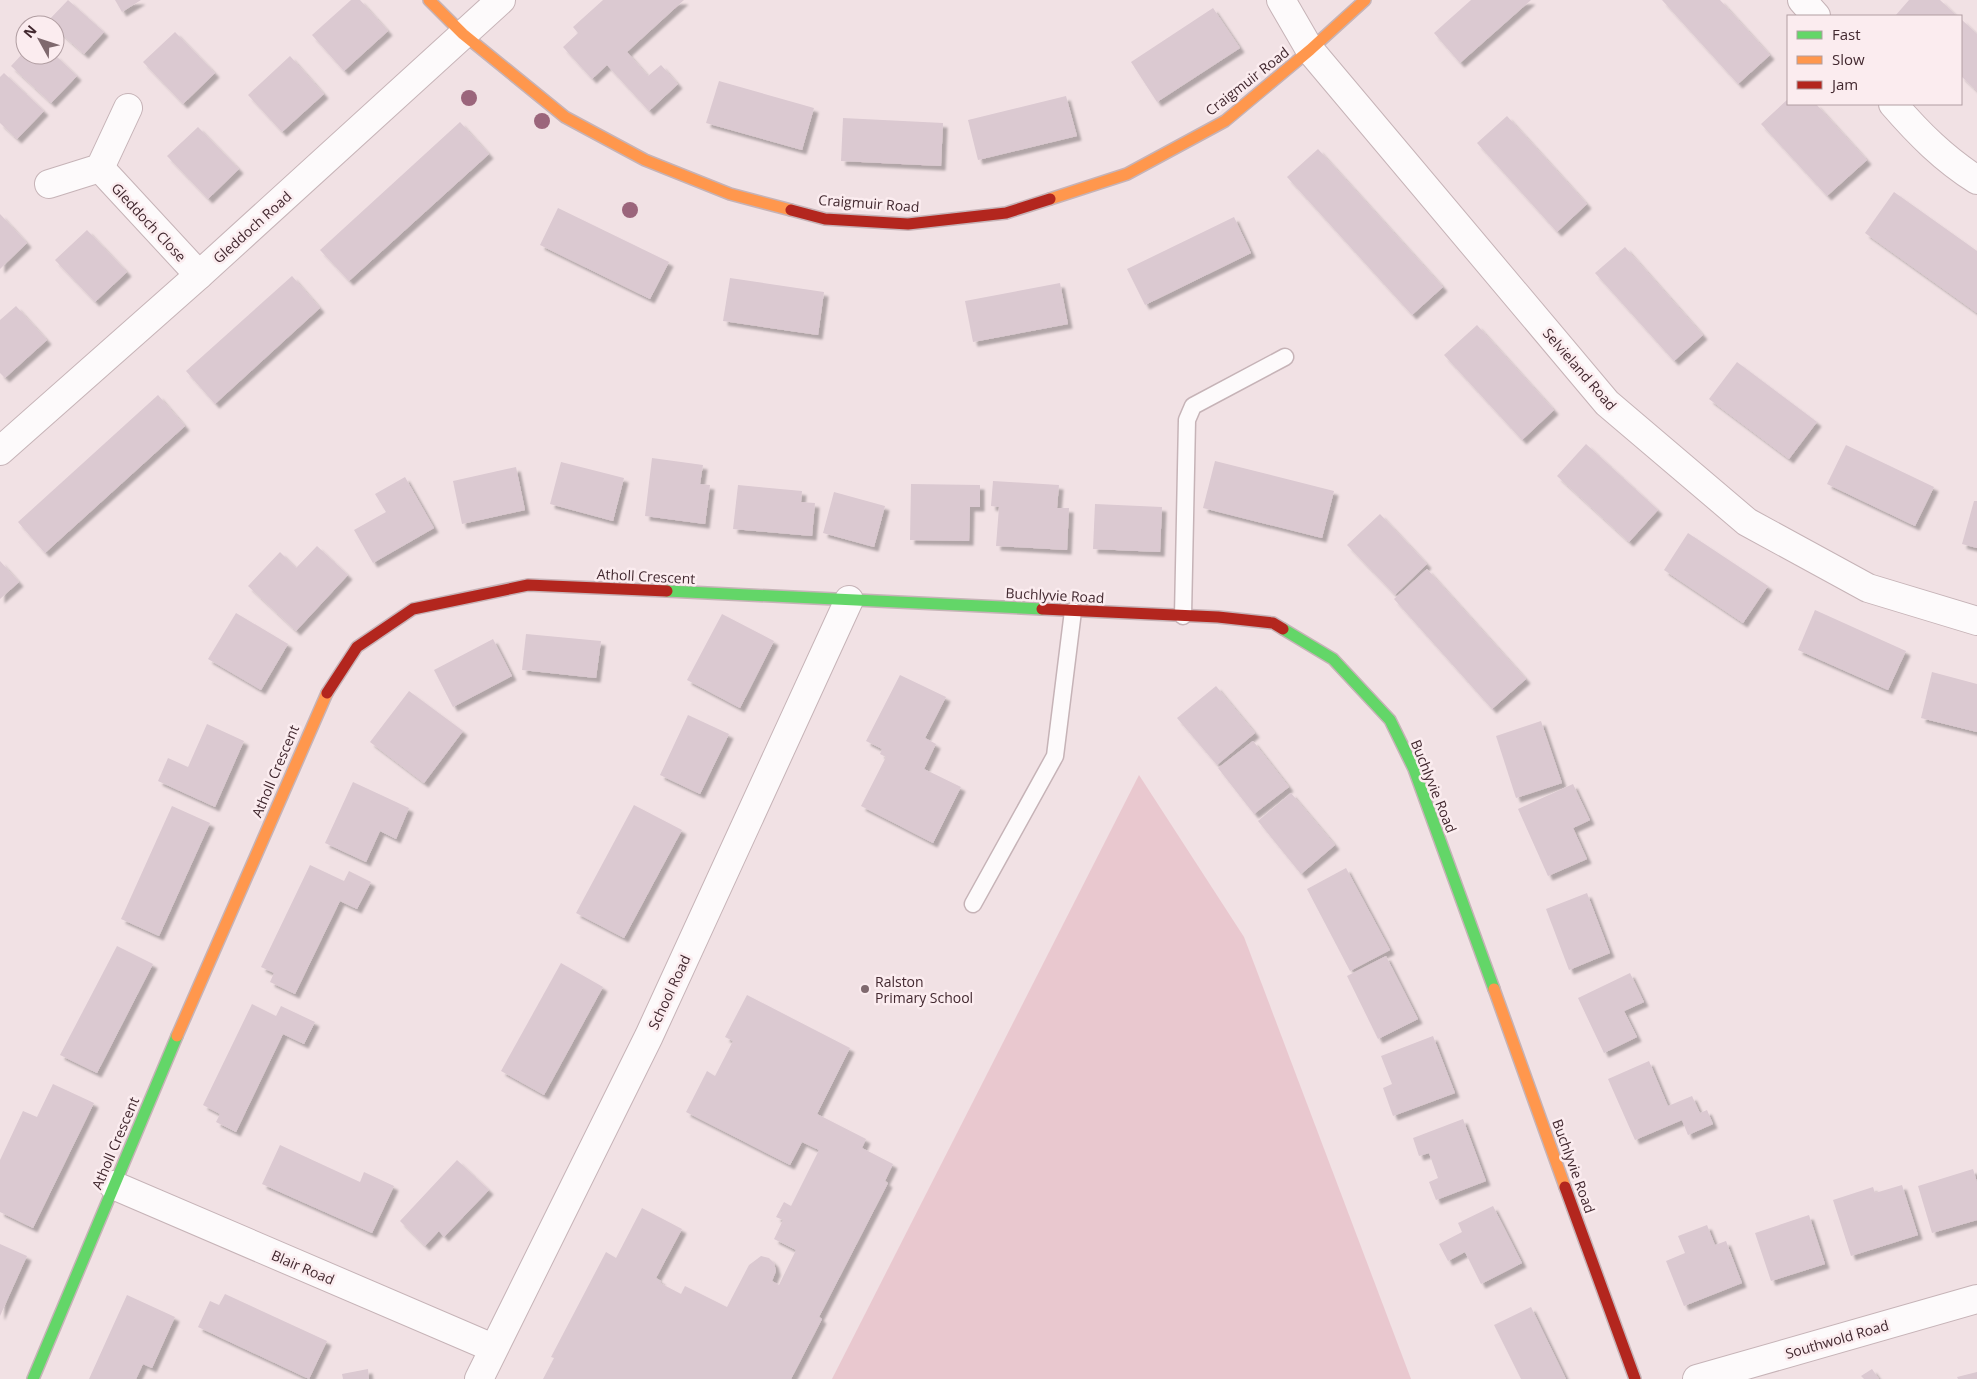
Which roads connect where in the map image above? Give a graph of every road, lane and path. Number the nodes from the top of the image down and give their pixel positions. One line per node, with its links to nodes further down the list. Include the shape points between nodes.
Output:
1 (429, 0): 7 (street, Craigmuir Road)
2 (501, 0): 7 (street, Gleddoch Road)
3 (1282, 0): 8 (street, Selvieland Road)
4 (1365, 0): 8 (street, Craigmuir Road)
5 (1802, 0): 6 (street)
6 (1815, 15)
7 (463, 34): 8 (street, Craigmuir Road, via 566,117 645,160 730,194 825,219 908,224 1006,213 1127,174 1225,121); 14 (street, Gleddoch Road)
8 (1310, 50): 20 (street, Selvieland Road, via 1607,403 1747,522 1868,588)
9 (1894, 105): 12 (street, via 1922,137 1955,166)
10 (128, 108): 11 (street)
11 (100, 168): 13 (street); 14 (street, Gleddoch Close)
12 (1977, 180)
13 (49, 184)
14 (199, 275): 16 (street, Gleddoch Road)
15 (1285, 357): 19 (lane, via 1193,406 1187,420)
16 (0, 451)
17 (849, 600): 18 (street, Buchlyvie Road); 22 (street, Atholl Crescent, via 528,586 413,609 357,647 321,702); 24 (street, School Road, via 649,1036)
18 (1073, 611): 19 (street, Buchlyvie Road); 21 (lane, via 1055,756)
19 (1183, 616): 27 (street, Buchlyvie Road, via 1273,623 1333,659 1390,720 1414,769)
20 (1977, 621)
21 (973, 904)
22 (113, 1185): 24 (street, Blair Road); 25 (street, Atholl Crescent)
23 (1977, 1299): 28 (street, Southwold Road)
24 (493, 1348): 26 (street, School Road)
25 (33, 1379)
26 (479, 1379)
27 (1635, 1379)
28 (1697, 1379)

